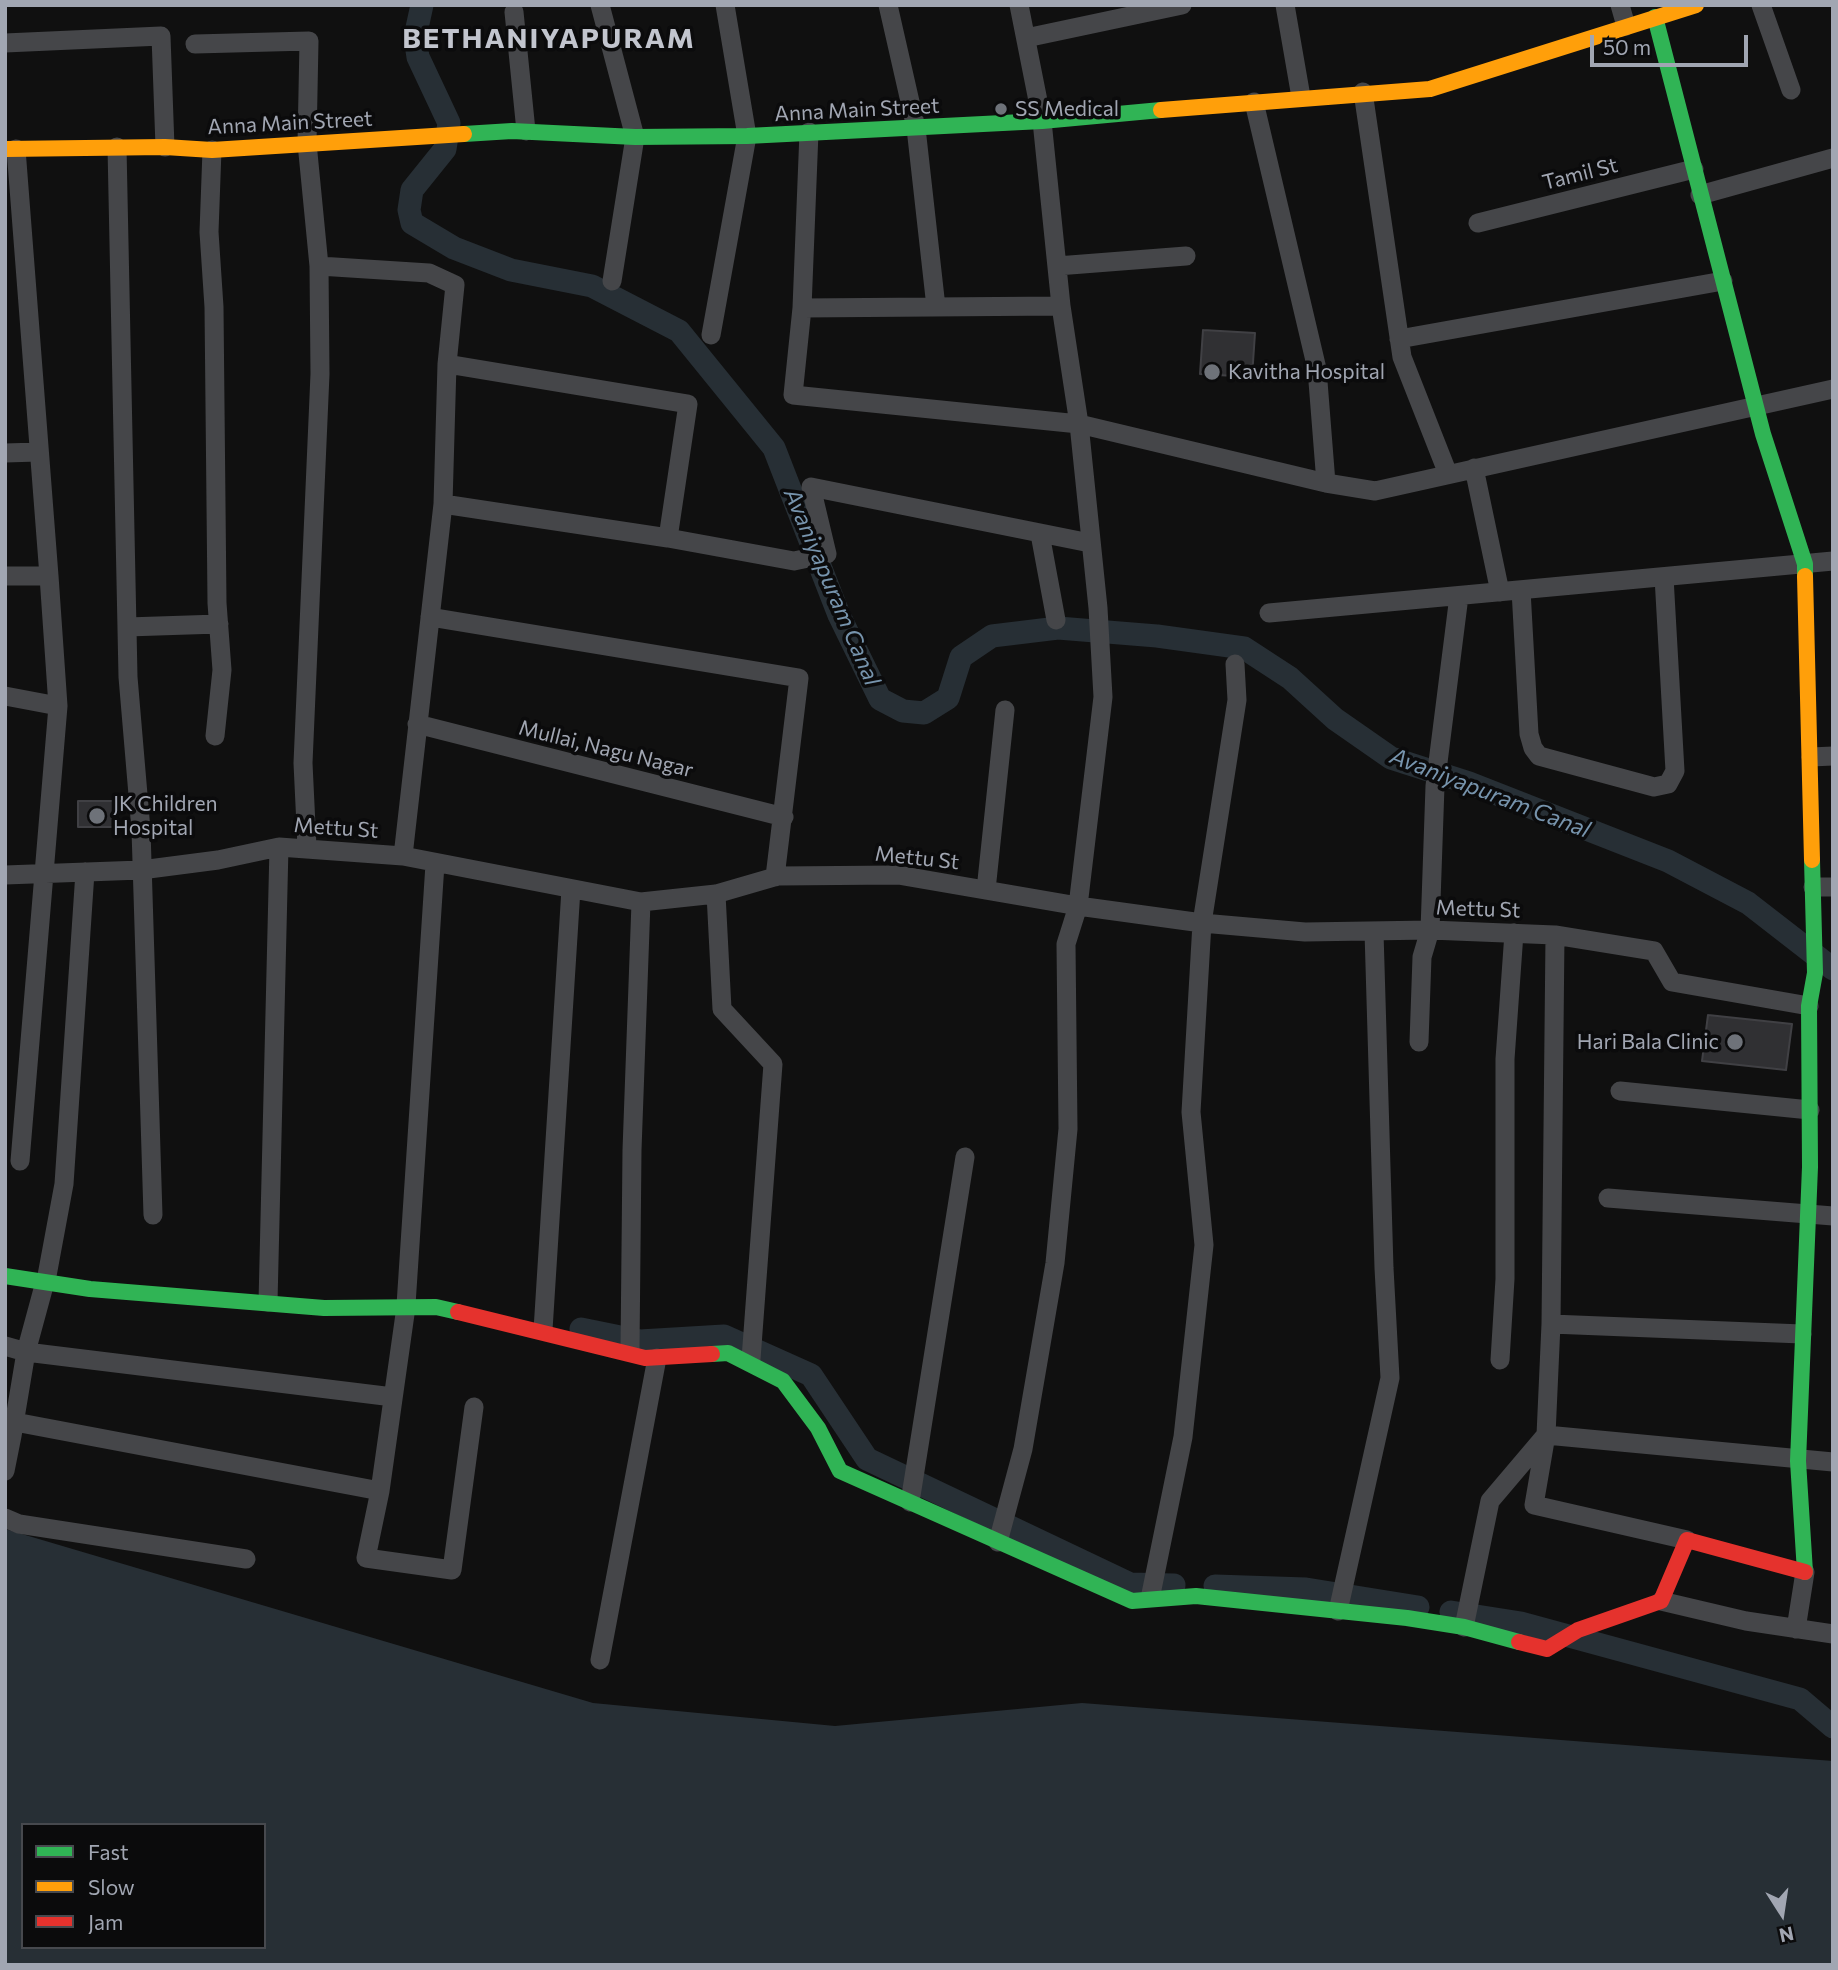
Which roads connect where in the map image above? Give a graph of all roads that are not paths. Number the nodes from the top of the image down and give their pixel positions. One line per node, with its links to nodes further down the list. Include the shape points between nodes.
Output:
1 (600, 5): 25 (street)
2 (725, 5): 24 (street)
3 (888, 5): 21 (street)
4 (1019, 5): 13 (street)
5 (1182, 5): 13 (street)
6 (1285, 5): 18 (street)
7 (1620, 5): 12 (street)
8 (1696, 5): 11 (street, Anna Main Street)
9 (1761, 5): 16 (street)
10 (514, 12): 22 (street)
11 (1655, 17): 12 (street, Anna Main Street); 32 (street)
12 (1626, 26): 17 (street, Anna Main Street, via 1430,89)
13 (1026, 38): 20 (street)
14 (5, 43): 28 (street, via 161,36)
15 (195, 44): 26 (street, via 309,41)
16 (1791, 90)
17 (1363, 92): 18 (street, Anna Main Street); 44 (street)
18 (1301, 97): 19 (street, Anna Main Street)
19 (1254, 102): 20 (street, Anna Main Street); 53 (street, via 1317,369)
20 (1042, 121): 21 (street, Anna Main Street); 37 (street)
21 (916, 128): 23 (street, Anna Main Street); 41 (street)
22 (526, 131): 25 (street, Anna Main Street); 26 (street, Anna Main Street)
23 (809, 132): 24 (street, Anna Main Street); 42 (street)
24 (747, 136): 25 (street, Anna Main Street); 43 (street)
25 (635, 137): 38 (street)
26 (307, 143): 30 (street, Anna Main Street); 36 (street)
27 (117, 147): 28 (street, Anna Main Street); 29 (street, Anna Main Street); 70 (street)
28 (165, 147): 30 (street, Anna Main Street)
29 (11, 149): 49 (street)
30 (212, 150): 69 (street, via 209,232)
31 (1833, 158): 33 (street)
32 (1694, 169): 33 (street); 34 (street, Tamil St)
33 (1700, 195): 39 (street)
34 (1478, 223)
35 (1186, 256): 37 (street)
36 (319, 266): 45 (street, via 429,273 456,285); 81 (street, via 320,374 303,763)
37 (1057, 266): 40 (street)
38 (612, 281)
39 (1723, 281): 44 (street); 47 (street)
40 (1061, 306): 41 (street); 48 (street)
41 (936, 307): 42 (street)
42 (802, 308): 48 (street, via 793,395)
43 (711, 335)
44 (1399, 339): 52 (street)
45 (447, 364): 54 (street); 56 (street, via 688,404)
46 (1833, 388): 47 (street)
47 (1756, 404): 51 (street); 59 (street)
48 (1079, 424): 53 (street); 57 (street)
49 (38, 452): 50 (street); 61 (street)
50 (5, 453)
51 (1474, 468): 52 (street); 64 (street)
52 (1448, 474): 53 (street, via 1375,491)
53 (1326, 483)
54 (443, 504): 56 (street); 67 (street)
55 (1040, 534): 56 (street, via 811,487 827,554 793,561); 57 (street); 68 (street)
56 (668, 538)
57 (1090, 543): 94 (street, via 1103,697)
58 (1833, 561): 59 (street)
59 (1805, 564): 62 (street); 78 (street)
60 (5, 576): 61 (street)
61 (49, 576): 73 (street)
62 (1664, 577): 63 (street); 63 (street, via 1675,771 1668,784 1654,787 1539,756 1533,748)
63 (1521, 590): 64 (street)
64 (1500, 592): 65 (street)
65 (1459, 596): 66 (street); 96 (street, via 1435,786)
66 (1269, 613)
67 (430, 617): 75 (street); 79 (street, via 799,678)
68 (1056, 620)
69 (219, 624): 70 (street); 76 (street, via 222,670)
70 (127, 627): 84 (street)
71 (1235, 664): 95 (street, via 1237,700)
72 (5, 696): 73 (street)
73 (58, 706): 86 (street)
74 (1005, 710): 91 (street)
75 (417, 724): 79 (street, Mullai, Nagu Nagar); 82 (street)
76 (215, 736)
77 (1833, 756): 78 (street)
78 (1811, 757): 89 (street)
79 (784, 817): 88 (street)
80 (279, 847): 81 (street, Mettu St); 84 (street, Mettu St); 112 (street)
81 (307, 847): 82 (street, Mettu St)
82 (403, 856): 83 (street, Mettu St)
83 (435, 864): 90 (street, Mettu St); 113 (street)
84 (141, 870): 85 (street, Mettu St); 108 (street)
85 (85, 872): 86 (street, Mettu St); 111 (street, via 64,1184)
86 (46, 874): 87 (street, Mettu St); 105 (street)
87 (5, 876)
88 (775, 877): 91 (street, Mettu St, via 898,874); 92 (street, Mettu St)
89 (1823, 887): 100 (street)
90 (571, 889): 93 (street, Mettu St); 114 (street)
91 (986, 890): 94 (street, Mettu St)
92 (716, 894): 93 (street, Mettu St); 122 (street, via 722,1009 773,1064)
93 (641, 902): 119 (street)
94 (1078, 906): 95 (street, Mettu St); 133 (street, via 1066,944 1068,1129 1055,1263 1023,1449)
95 (1202, 923): 97 (street, Mettu St, via 1306,932); 137 (street, via 1191,1112 1204,1245 1183,1437)
96 (1430, 930): 97 (street, Mettu St); 98 (street, Mettu St); 101 (street, via 1422,957)
97 (1374, 932): 139 (street, via 1390,1378)
98 (1514, 933): 99 (street, Mettu St); 121 (street, via 1505,1059)
99 (1555, 935): 100 (street, Mettu St, via 1654,951 1672,982); 115 (street)
100 (1809, 1006): 103 (street)
101 (1419, 1042)
102 (1620, 1091): 103 (street)
103 (1810, 1110): 107 (street)
104 (965, 1157): 131 (street)
105 (20, 1161)
106 (1608, 1198): 107 (street)
107 (1808, 1214): 109 (street); 116 (street)
108 (153, 1215)
109 (1833, 1216)
110 (5, 1276): 111 (street)
111 (47, 1276): 112 (street, via 90,1289); 118 (street)
112 (268, 1296): 113 (street, via 324,1308)
113 (406, 1299): 114 (street); 123 (street)
114 (543, 1324): 119 (street)
115 (1551, 1324): 116 (street); 126 (street)
116 (1802, 1334): 127 (street)
117 (5, 1346): 118 (street)
118 (26, 1352): 123 (street); 125 (street)
119 (630, 1352): 120 (street)
120 (657, 1358): 122 (street, via 728,1353); 143 (street)
121 (1500, 1360)
122 (750, 1362): 131 (street, via 783,1381 818,1429 840,1471)
123 (393, 1397): 130 (street)
124 (474, 1407): 130 (street, via 453,1570 366,1558)
125 (11, 1431): 129 (street); 130 (street)
126 (1546, 1435): 127 (street); 134 (street, via 1534,1505); 140 (street, via 1490,1501)
127 (1798, 1461): 128 (street); 136 (street)
128 (1833, 1462)
129 (5, 1471)
130 (380, 1491)
131 (911, 1497): 133 (street)
132 (5, 1518): 135 (street, via 19,1524)
133 (999, 1538): 137 (street, via 1132,1601)
134 (1687, 1540): 136 (street); 138 (street)
135 (246, 1559)
136 (1805, 1572): 141 (street)
137 (1151, 1597): 139 (street, via 1196,1596)
138 (1661, 1601): 140 (street, via 1578,1630 1547,1649); 141 (street)
139 (1339, 1608): 140 (street)
140 (1465, 1618)
141 (1796, 1629): 142 (street)
142 (1833, 1634)
143 (600, 1660)

